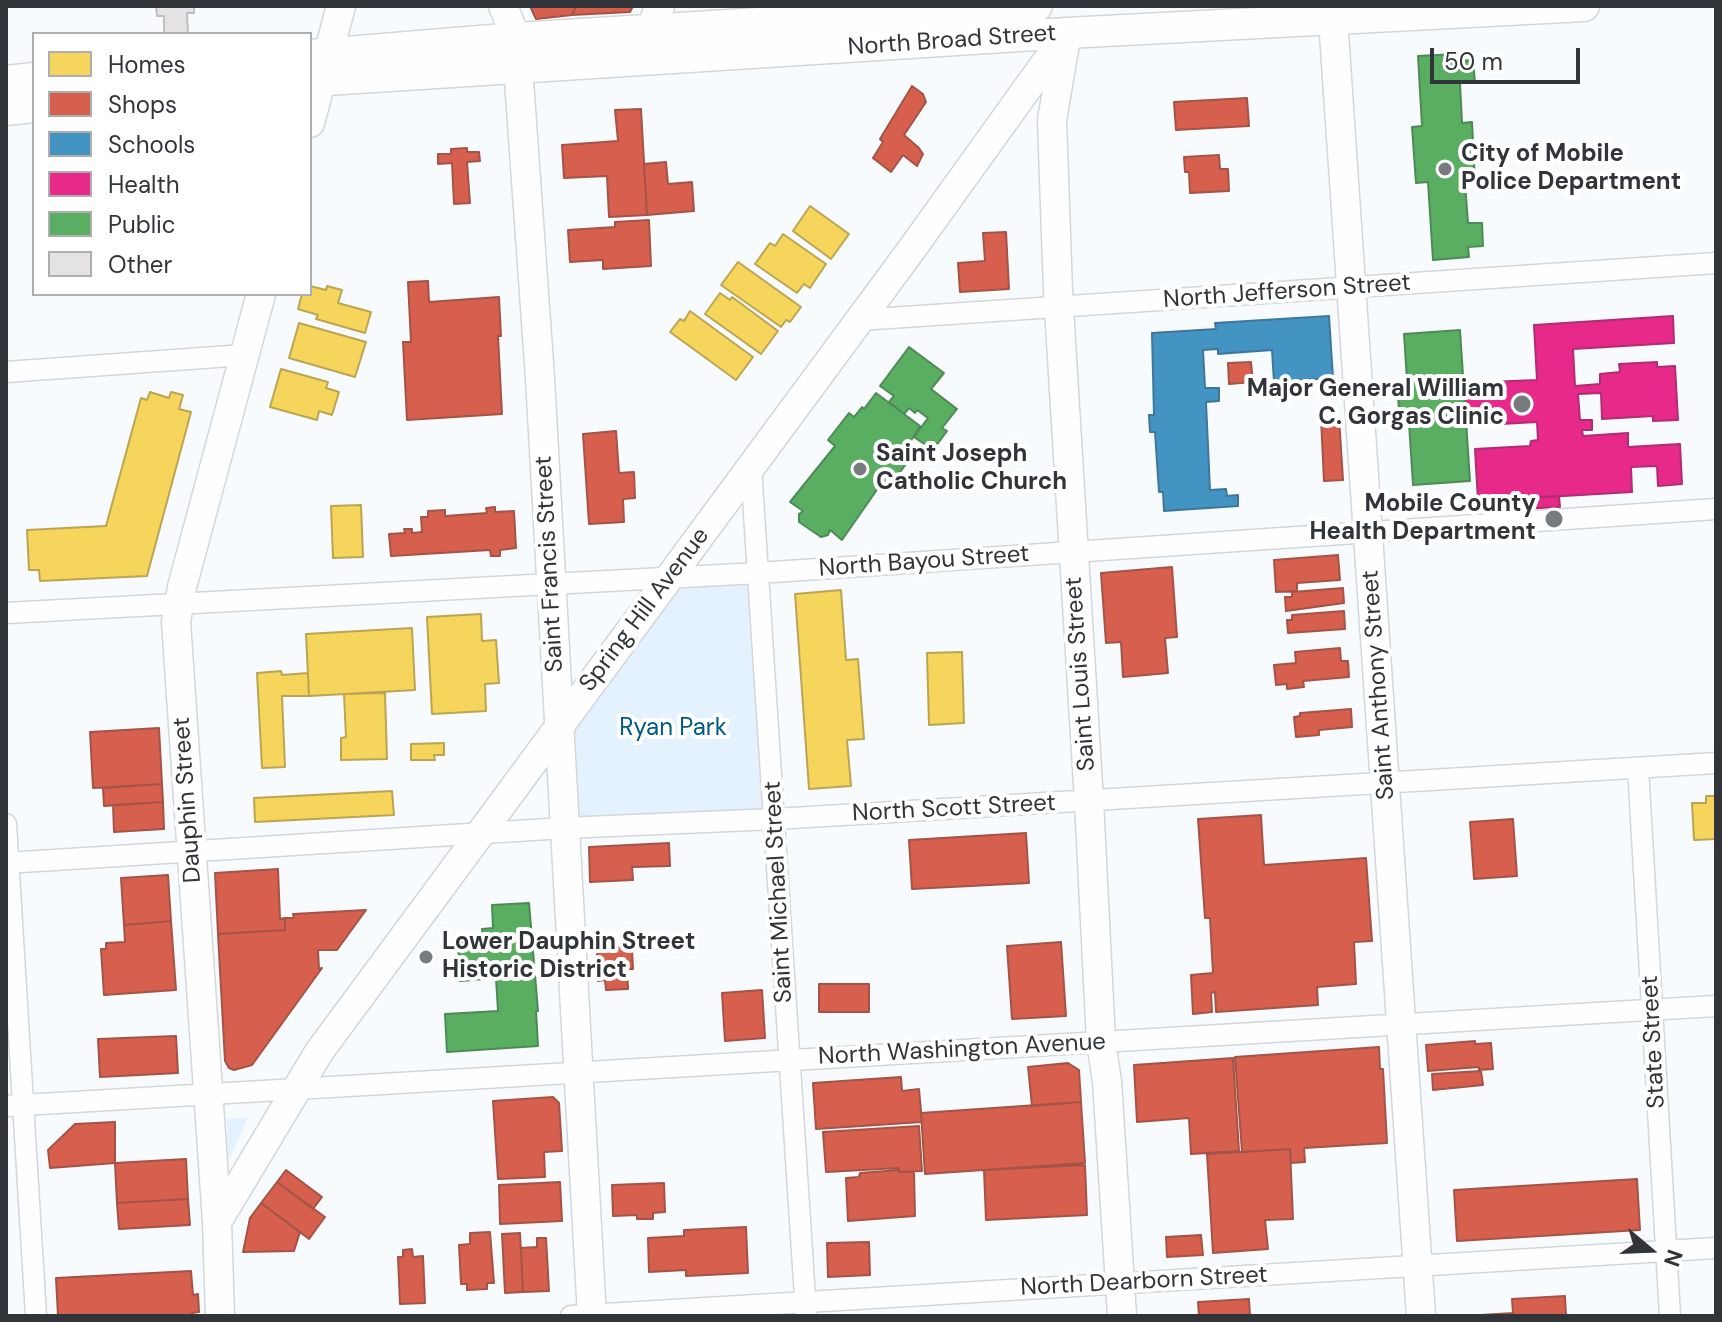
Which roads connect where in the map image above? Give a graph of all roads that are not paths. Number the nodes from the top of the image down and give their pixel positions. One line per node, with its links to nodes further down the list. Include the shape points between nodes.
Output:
1 (341, 6): 10 (street)
2 (503, 6): 9 (street, Saint Francis Street)
3 (1037, 6): 7 (main road, North Broad Street)
4 (1086, 6): 8 (main road, Spring Hill Avenue)
5 (1584, 6): 6 (main road, North Broad Street)
6 (1332, 13): 8 (main road, North Broad Street); 18 (street, Saint Anthony Street)
7 (655, 18): 9 (main road, North Broad Street)
8 (1067, 33): 11 (main road, North Broad Street); 20 (street, Saint Louis Street, via 1052,120); 21 (street, Spring Hill Avenue)
9 (516, 38): 10 (main road, North Broad Street); 11 (street, Saint Francis Street)
10 (317, 67): 11 (main road, North Broad Street); 15 (street)
11 (519, 69): 30 (street, Saint Francis Street)
12 (32, 78): 13 (main road)
13 (6, 81)
14 (32, 107): 16 (main road)
15 (312, 107)
16 (6, 110)
17 (1716, 263): 18 (street, North Jefferson Street)
18 (1352, 287): 20 (street, North Jefferson Street); 26 (street, Saint Anthony Street)
19 (260, 296): 22 (street, Dauphin Street)
20 (1058, 309): 21 (street, North Jefferson Street); 27 (street, Saint Louis Street)
21 (859, 320): 24 (street, Spring Hill Avenue)
22 (244, 355): 23 (street); 31 (street, Dauphin Street)
23 (6, 372)
24 (751, 467): 28 (street, Saint Michael Street); 29 (street, Spring Hill Avenue)
25 (1716, 509): 26 (street, North Bayou Street)
26 (1369, 531): 27 (street, North Bayou Street); 36 (street, Saint Anthony Street)
27 (1073, 552): 28 (street, North Bayou Street); 37 (street, Saint Louis Street)
28 (758, 573): 29 (street, North Bayou Street); 38 (street, Saint Michael Street)
29 (669, 578): 30 (street, North Bayou Street); 33 (street, Spring Hill Avenue)
30 (551, 584): 31 (street, North Bayou Street); 33 (street, Saint Francis Street)
31 (179, 603): 32 (street, North Bayou Street); 42 (street, Dauphin Street)
32 (6, 613)
33 (558, 725): 40 (street, Saint Francis Street); 41 (street, Spring Hill Avenue)
34 (1716, 763): 35 (street, North Scott Street)
35 (1638, 768): 36 (street, North Scott Street); 45 (street, State Street)
36 (1386, 783): 37 (street, North Scott Street); 46 (street, Saint Anthony Street)
37 (1089, 801): 38 (street, North Scott Street); 47 (street, Saint Louis Street)
38 (775, 819): 40 (street, North Scott Street); 48 (street, Saint Michael Street)
39 (6, 824): 43 (street)
40 (564, 828): 41 (street, North Scott Street); 49 (street, Saint Francis Street)
41 (478, 833): 42 (street, North Scott Street); 50 (street, Spring Hill Avenue)
42 (191, 852): 43 (street, North Scott Street); 51 (street, Dauphin Street)
43 (7, 863): 52 (street)
44 (1716, 1006): 45 (street, North Washington Avenue)
45 (1652, 1009): 46 (street, North Washington Avenue); 55 (street, State Street)
46 (1402, 1024): 47 (street, North Washington Avenue); 56 (street, Saint Anthony Street)
47 (1101, 1042): 48 (street, North Washington Avenue); 57 (street, Saint Louis Street)
48 (789, 1061): 49 (street, North Washington Avenue); 58 (street, Saint Michael Street)
49 (578, 1073): 50 (street, North Washington Avenue); 61 (street, Saint Francis Street)
50 (296, 1088): 51 (street, North Washington Avenue); 53 (street, Spring Hill Avenue)
51 (207, 1092): 52 (street, North Washington Avenue); 53 (street, Dauphin Street)
52 (15, 1105): 59 (street)
53 (217, 1222): 60 (street, Dauphin Street)
54 (1716, 1248): 55 (street, North Dearborn Street)
55 (1667, 1250): 56 (street, North Dearborn Street); 64 (street, State Street)
56 (1418, 1266): 57 (street, North Dearborn Street); 63 (street, Saint Anthony Street)
57 (1120, 1283): 58 (street, North Dearborn Street); 62 (street, Saint Louis Street)
58 (806, 1309): 61 (street, North Dearborn Street)
59 (36, 1316)
60 (220, 1316)
61 (585, 1316)
62 (1122, 1316)
63 (1421, 1316)
64 (1670, 1316)

